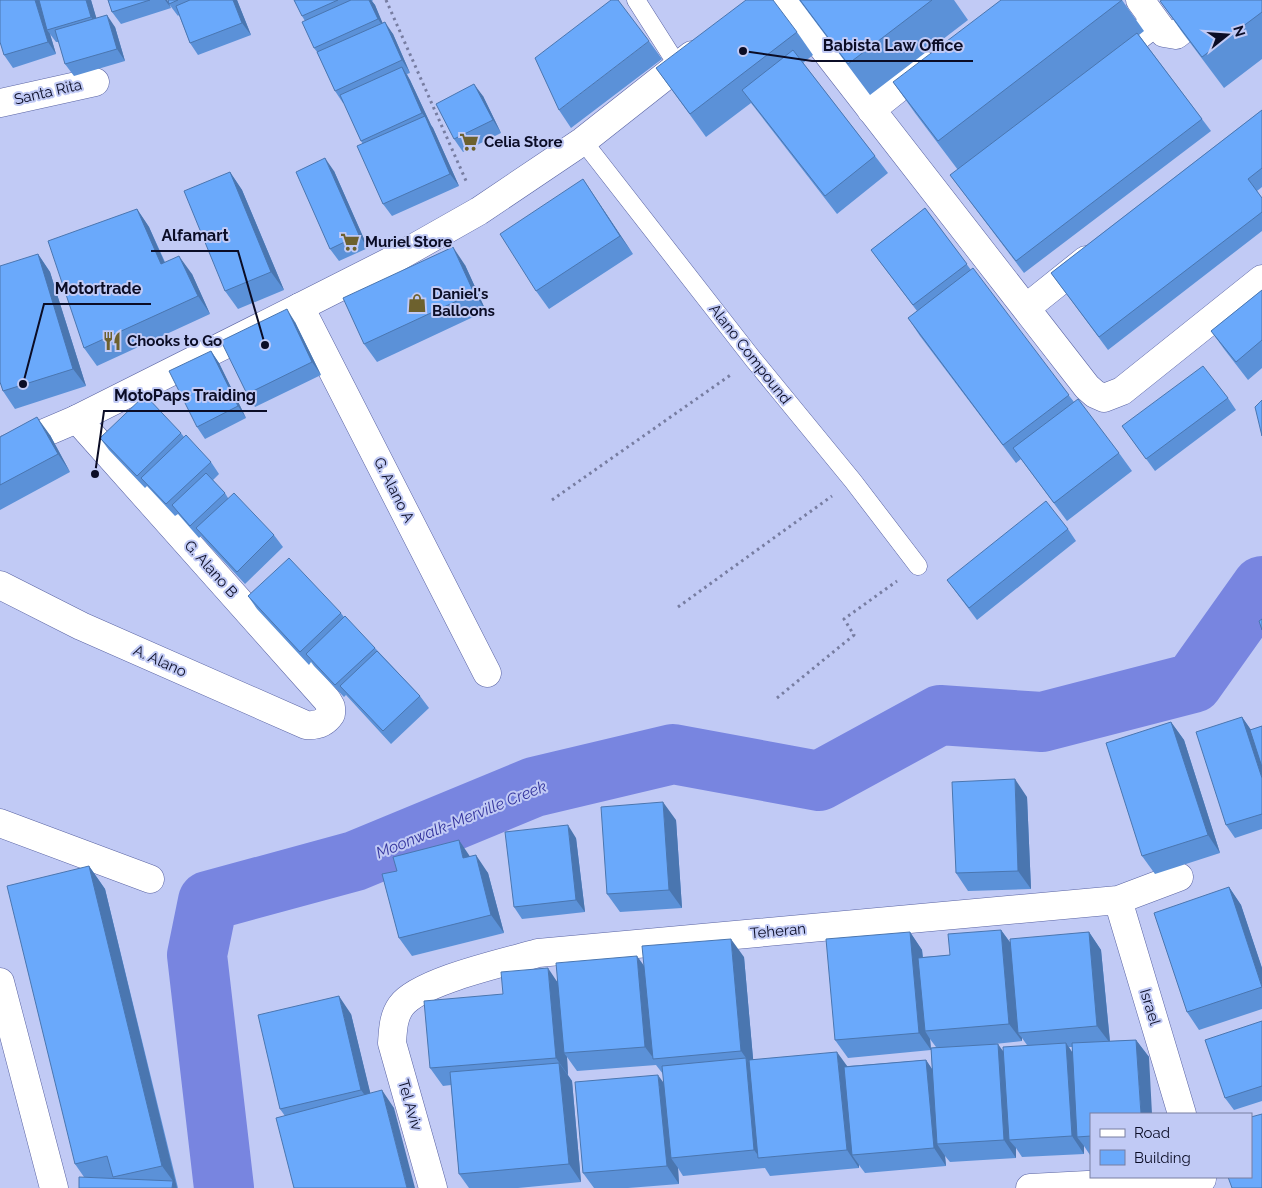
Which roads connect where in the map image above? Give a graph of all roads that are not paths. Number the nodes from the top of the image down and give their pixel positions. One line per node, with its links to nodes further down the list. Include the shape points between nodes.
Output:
1 (636, 0): 8 (lane)
2 (786, 0): 12 (street)
3 (1140, 0): 5 (street)
4 (1220, 0): 5 (street, via 1176,36 1164,33)
5 (1156, 22): 9 (street)
6 (709, 42): 8 (street)
7 (948, 49): 12 (street)
8 (678, 66): 13 (street)
9 (1086, 76)
10 (95, 82): 11 (street, Santa Rita)
11 (0, 103)
12 (871, 110): 17 (street, via 944,186)
13 (583, 141): 16 (street, via 479,211); 20 (lane, Alano Compound)
14 (1102, 247): 17 (street)
15 (1262, 279): 17 (street, via 1122,391 1104,398 1087,387)
16 (300, 307): 18 (street); 22 (street, G. Alano A)
17 (1026, 308)
18 (77, 419): 19 (street); 23 (street, G. Alano B, via 327,700 331,714)
19 (0, 452)
20 (918, 566)
21 (0, 586): 23 (street, A. Alano, via 81,626 306,725)
22 (487, 673)
23 (323, 722)
24 (0, 824): 26 (street)
25 (1179, 877): 27 (street, Teheran)
26 (150, 879)
27 (1118, 900): 29 (street, Teheran, via 538,953 462,974 424,989 402,1004); 30 (street, Israel)
28 (0, 982): 32 (street)
29 (394, 1021): 33 (street, Tel Aviv, via 392,1043)
30 (1182, 1113)
31 (1202, 1181): 34 (street)
32 (54, 1188)
33 (433, 1188)
34 (1030, 1188)

